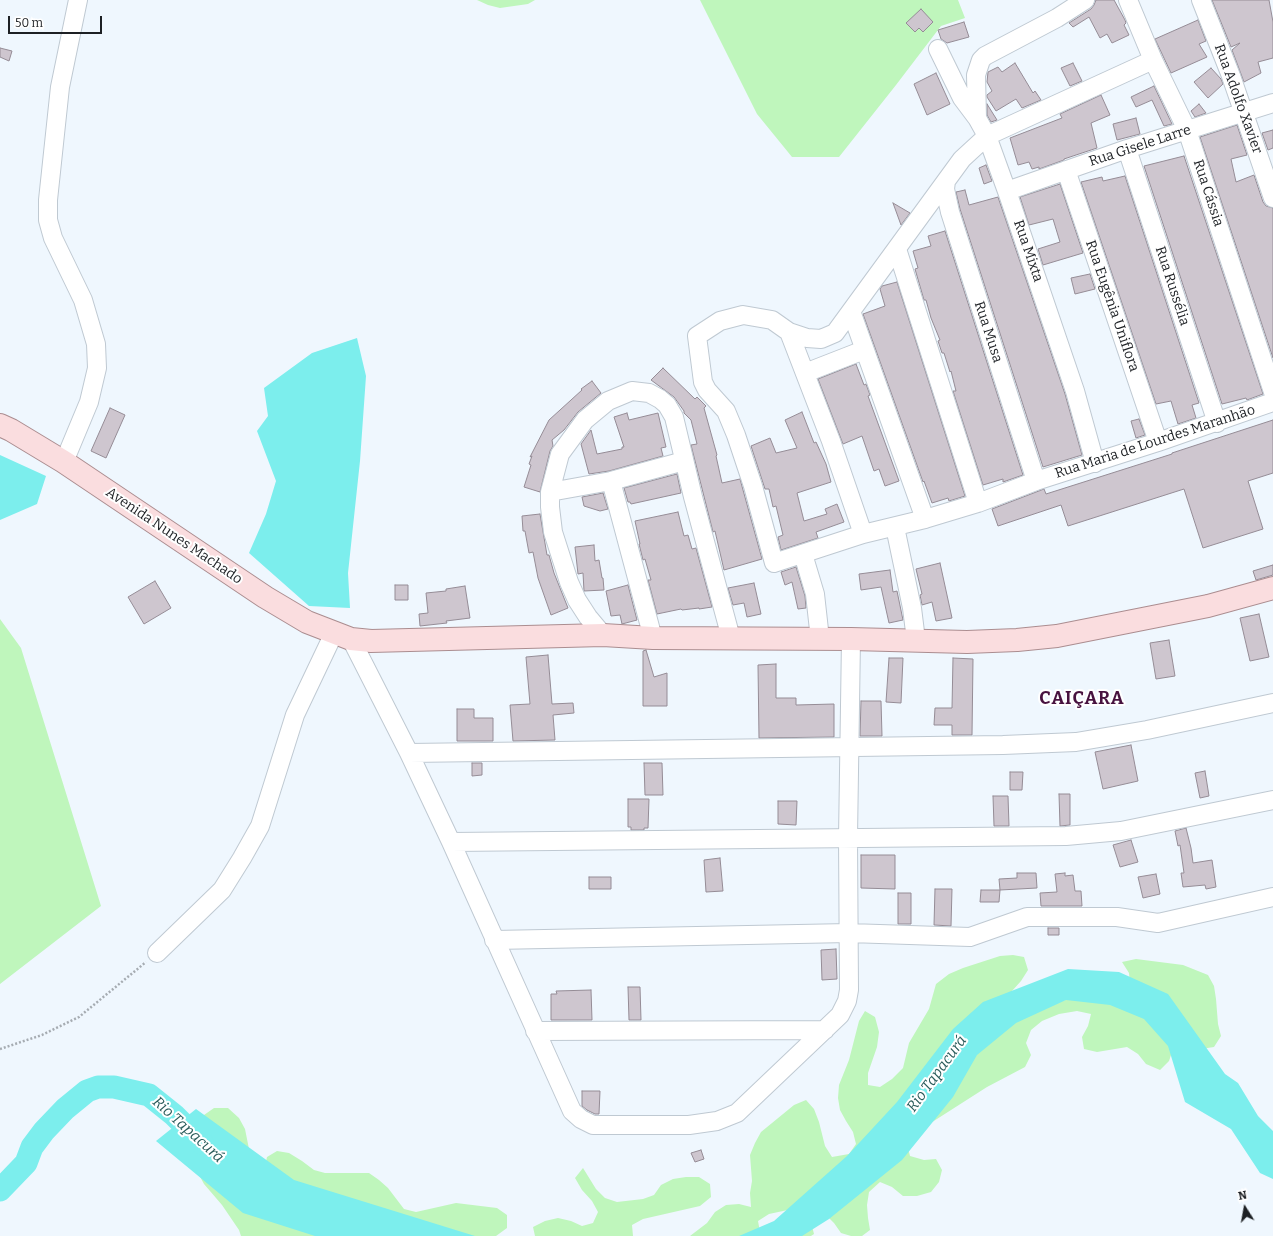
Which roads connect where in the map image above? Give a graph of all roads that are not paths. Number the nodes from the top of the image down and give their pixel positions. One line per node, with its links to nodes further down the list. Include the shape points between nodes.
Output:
1 (78, 0): 28 (street, via 60,87 48,220 53,238 83,300 96,344 97,368 89,402)
2 (1085, 0): 9 (street, via 980,60 976,75)
3 (1128, 0): 6 (street, Rua Cássia)
4 (1202, 0): 8 (street, Rua Adolfo Xavier)
5 (938, 49): 9 (street, Rua Mixta, via 962,98)
6 (1153, 60): 10 (street, Rua Cássia); 11 (street)
7 (1273, 103): 8 (street, Rua Gisele Larre)
8 (1244, 112): 10 (street, Rua Gisele Larre); 16 (street, Rua Adolfo Xavier)
9 (977, 118): 11 (street, Rua Mixta)
10 (1187, 130): 12 (street, Rua Gisele Larre); 22 (street, Rua Cássia)
11 (987, 136): 14 (street, via 962,159); 15 (street, Rua Mixta)
12 (1127, 149): 13 (street, Rua Gisele Larre); 24 (street, Rua Russélia)
13 (1066, 170): 15 (street, Rua Gisele Larre); 26 (street, Rua Eugênia Uniflora)
14 (946, 181): 17 (street); 31 (street, Rua Musa, via 945,189 950,212)
15 (1007, 191): 29 (street, Rua Mixta, via 1075,391)
16 (1273, 198)
17 (896, 249): 18 (street); 33 (street)
18 (850, 311): 19 (street, via 834,333 821,339 807,338); 20 (street)
19 (789, 332): 21 (street); 37 (street, Rua Maria de Lourdes Maranhão, via 772,320 743,316 720,320 697,336 703,382 726,411 736,435 774,563)
20 (864, 350): 21 (street); 34 (street)
21 (805, 373): 36 (street)
22 (1273, 392)
23 (1273, 402): 24 (street, Rua Maria de Lourdes Maranhão)
24 (1217, 423): 26 (street, Rua Maria de Lourdes Maranhão)
25 (0, 424): 28 (main road, Avenida Nunes Machado)
26 (1158, 442): 29 (street, Rua Maria de Lourdes Maranhão)
27 (684, 461): 30 (street); 32 (street, via 674,417 667,405 649,393 632,391 608,401 585,420 560,454); 42 (street)
28 (64, 462): 40 (main road, Avenida Nunes Machado, via 265,597 307,622)
29 (1095, 463): 31 (street, Rua Maria de Lourdes Maranhão)
30 (611, 481): 32 (street); 41 (street)
31 (1036, 481): 33 (street, Rua Maria de Lourdes Maranhão)
32 (550, 492): 39 (street, via 553,532 569,582 577,600)
33 (978, 503): 34 (street, Rua Maria de Lourdes Maranhão)
34 (925, 519): 35 (street, Rua Maria de Lourdes Maranhão)
35 (895, 527): 36 (street, Rua Maria de Lourdes Maranhão); 45 (street)
36 (863, 534): 37 (street, Rua Maria de Lourdes Maranhão)
37 (803, 554): 43 (street, via 815,594)
38 (1273, 588): 45 (main road, Avenida Nunes Machado, via 1208,606 1057,636 967,642)
39 (603, 635): 40 (main road, Avenida Nunes Machado, via 371,641); 41 (main road, Avenida Nunes Machado)
40 (343, 636): 48 (street); 55 (street, via 295,715 260,826 242,858 222,890)
41 (653, 638): 42 (main road, Avenida Nunes Machado)
42 (731, 638): 43 (main road, Avenida Nunes Machado)
43 (820, 639): 44 (main road, Avenida Nunes Machado)
44 (851, 639): 45 (main road, Avenida Nunes Machado); 47 (street)
45 (916, 640)
46 (1273, 703): 47 (street, via 1147,730 1076,742)
47 (850, 747): 48 (street); 50 (street)
48 (409, 753): 51 (street)
49 (1273, 800): 50 (street, via 1121,831 1066,836)
50 (848, 838): 51 (street); 53 (street)
51 (451, 842): 54 (street)
52 (1273, 897): 53 (street, via 1158,923 1116,917 1027,917 970,937)
53 (849, 933): 54 (street); 56 (street, via 847,1001 840,1015)
54 (494, 940): 57 (street)
55 (157, 953)
56 (826, 1030): 57 (street); 57 (street, via 737,1113 717,1121 688,1125 593,1125 581,1119 572,1111)
57 (535, 1031)

